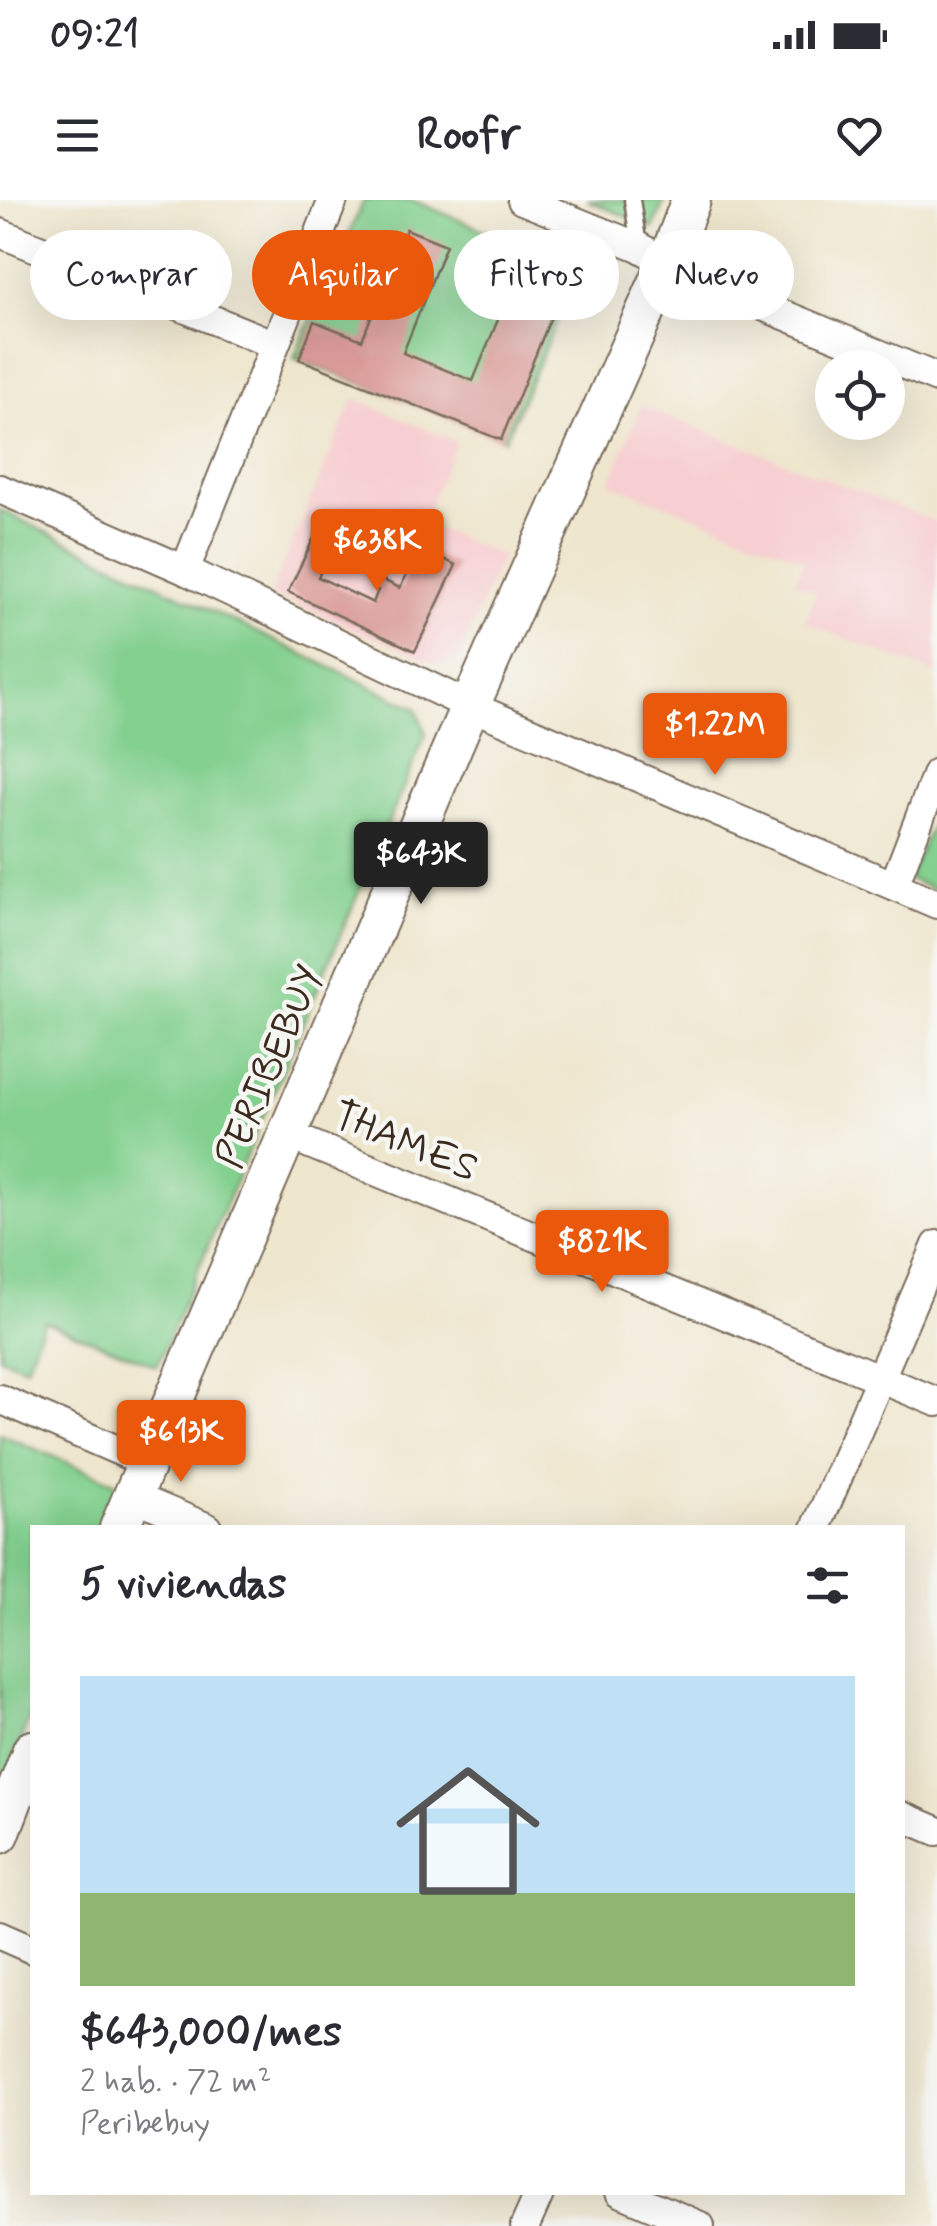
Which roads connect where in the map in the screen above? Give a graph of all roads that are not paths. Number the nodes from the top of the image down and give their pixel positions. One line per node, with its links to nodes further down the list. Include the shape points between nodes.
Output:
1 (333, 200): 11 (street)
2 (522, 200): 8 (street)
3 (632, 200): 5 (lane)
4 (691, 200): 6 (street, PERIBEBUY)
5 (643, 230)
6 (670, 230)
7 (0, 233): 11 (street)
8 (639, 249)
9 (639, 290): 15 (street, PERIBEBUY)
10 (794, 319): 12 (street)
11 (275, 345): 14 (street)
12 (937, 378)
13 (0, 489): 14 (street)
14 (185, 570): 15 (street)
15 (470, 706): 17 (street); 19 (street, PERIBEBUY)
16 (937, 773): 17 (street)
17 (894, 885): 18 (street)
18 (937, 904)
19 (288, 1134): 21 (street, THAMES); 24 (street, PERIBEBUY)
20 (937, 1245): 21 (street)
21 (880, 1378): 23 (street, THAMES); 26 (street)
22 (0, 1400): 24 (street)
23 (937, 1402)
24 (133, 1495): 25 (street)
25 (201, 1525)
26 (817, 1525)
27 (30, 1755): 30 (street)
28 (905, 1817): 29 (street)
29 (937, 1831)
30 (0, 1834)
31 (0, 1935): 32 (street)
32 (30, 1947)
33 (539, 2195): 35 (street)
34 (627, 2195): 36 (street)
35 (525, 2226)
36 (700, 2226)

